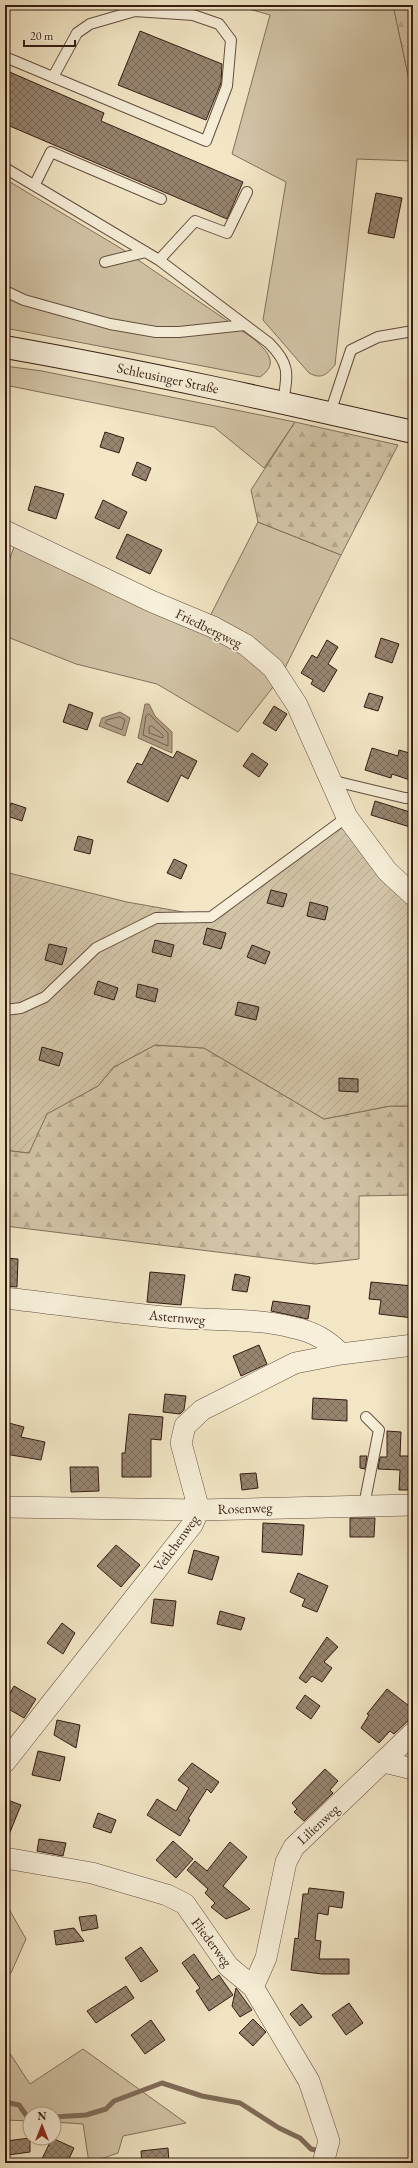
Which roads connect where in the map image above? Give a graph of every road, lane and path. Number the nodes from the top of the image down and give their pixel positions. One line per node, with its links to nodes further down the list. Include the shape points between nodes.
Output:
1 (5, 57): 2 (lane)
2 (53, 77): 2 (lane, via 206,141 227,86 231,40 219,24 193,15 135,11 90,24 77,33)
3 (5, 168): 4 (lane)
4 (35, 184): 6 (lane, via 51,152); 7 (lane)
5 (247, 192): 8 (lane, via 227,233 195,221)
6 (161, 199)
7 (146, 252): 8 (lane); 9 (lane)
8 (159, 260): 11 (lane)
9 (105, 262)
10 (5, 291): 11 (lane, via 24,300 110,324 156,332)
11 (245, 325): 14 (lane, via 282,356 286,371)
12 (413, 331): 15 (lane, via 378,337 351,350)
13 (5, 347): 14 (main road, Schleusinger Straße)
14 (283, 402): 15 (main road, Schleusinger Straße)
15 (330, 413): 16 (main road, Schleusinger Straße)
16 (413, 432)
17 (5, 531): 18 (street, Friedbergweg, via 153,602 213,627 246,645 273,668 297,705)
18 (330, 780): 19 (lane); 20 (street, Friedbergweg)
19 (413, 798)
20 (347, 817): 21 (street, Friedbergweg, via 387,871); 22 (lane, via 211,917 156,918 96,948 45,997 21,1008)
21 (413, 895)
22 (5, 1010)
23 (5, 1298): 25 (street, Asternweg, via 165,1317 294,1327 319,1336 332,1344)
24 (413, 1345): 25 (street, Veilchenweg)
25 (341, 1354): 30 (street, Veilchenweg, via 295,1363 202,1410 185,1426 181,1443)
26 (366, 1417): 27 (lane, via 379,1430)
27 (364, 1505): 28 (street, Rosenweg); 30 (street, Rosenweg)
28 (413, 1505)
29 (5, 1507): 30 (street, Rosenweg)
30 (199, 1510): 32 (street, Veilchenweg, via 192,1524)
31 (413, 1733): 33 (street, Lilienweg)
32 (5, 1762)
33 (384, 1762): 34 (street); 36 (street, Lilienweg, via 294,1847 286,1862 266,1958)
34 (413, 1769)
35 (5, 1858): 36 (street, Fliederweg, via 92,1873 166,1894 185,1904 228,1966)
36 (253, 1987): 37 (street, Fliederweg, via 310,2081 330,2141)
37 (323, 2163)

